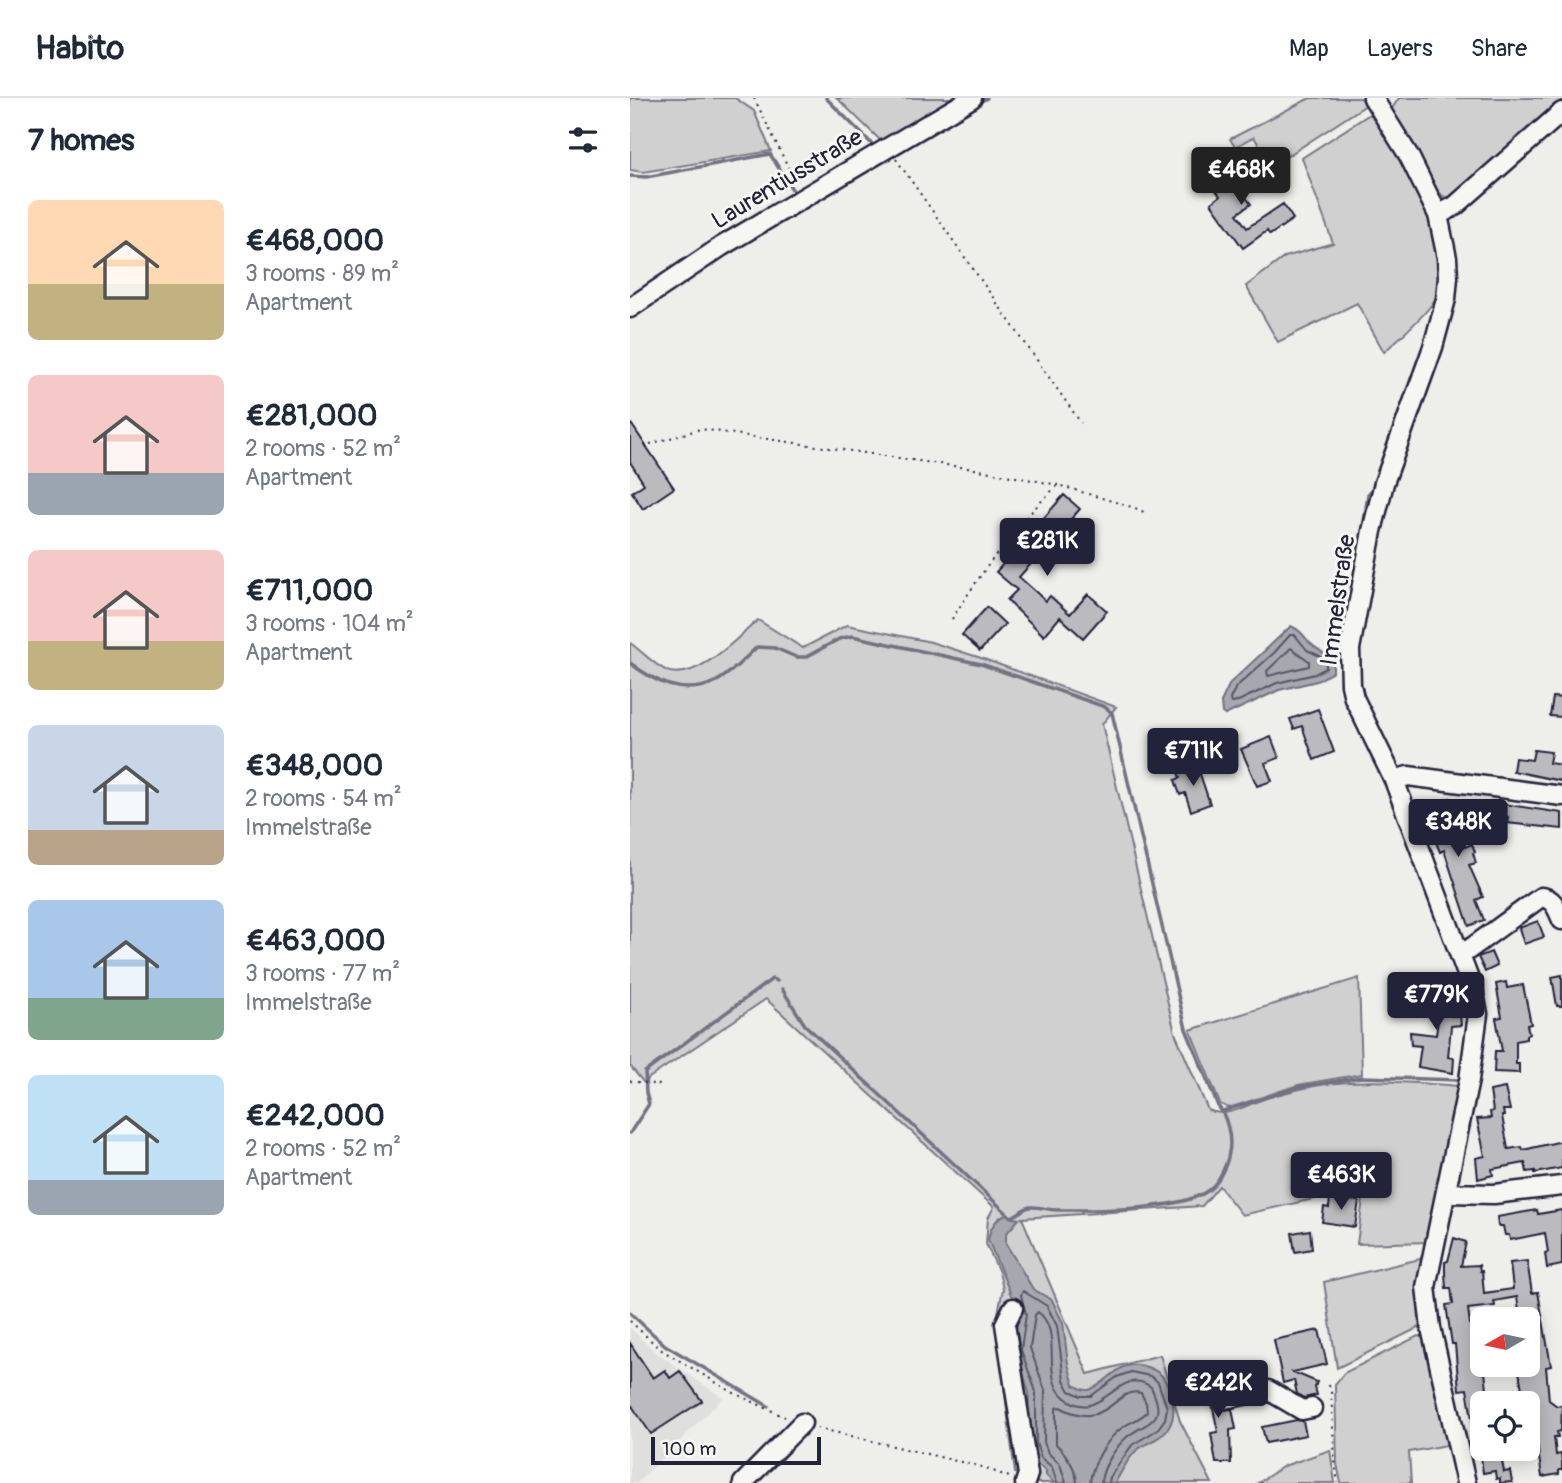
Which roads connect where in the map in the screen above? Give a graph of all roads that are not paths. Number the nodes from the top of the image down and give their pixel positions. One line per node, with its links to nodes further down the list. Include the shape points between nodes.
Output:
1 (972, 98): 5 (street, Laurentiusstraße, via 711,253)
2 (1373, 98): 4 (street, Immelstraße)
3 (1562, 112): 4 (street)
4 (1438, 215): 6 (street, Immelstraße, via 1447,258 1446,299 1384,483 1350,649 1354,698)
5 (630, 309)
6 (1394, 780): 7 (street, via 1408,776); 9 (street, Immelstraße)
7 (1562, 796)
8 (1562, 920): 9 (street, via 1554,903 1541,897)
9 (1460, 956): 11 (street, Immelstraße, via 1478,1014)
10 (1562, 1186): 11 (street, via 1493,1194)
11 (1446, 1192): 18 (street, Immelstraße, via 1426,1287)
12 (1013, 1308): 17 (street, via 1005,1324 1028,1474)
13 (1225, 1399): 14 (street, via 1268,1390 1302,1410)
14 (1312, 1408)
15 (802, 1423): 16 (street)
16 (743, 1483)
17 (1025, 1483)
18 (1466, 1483)

